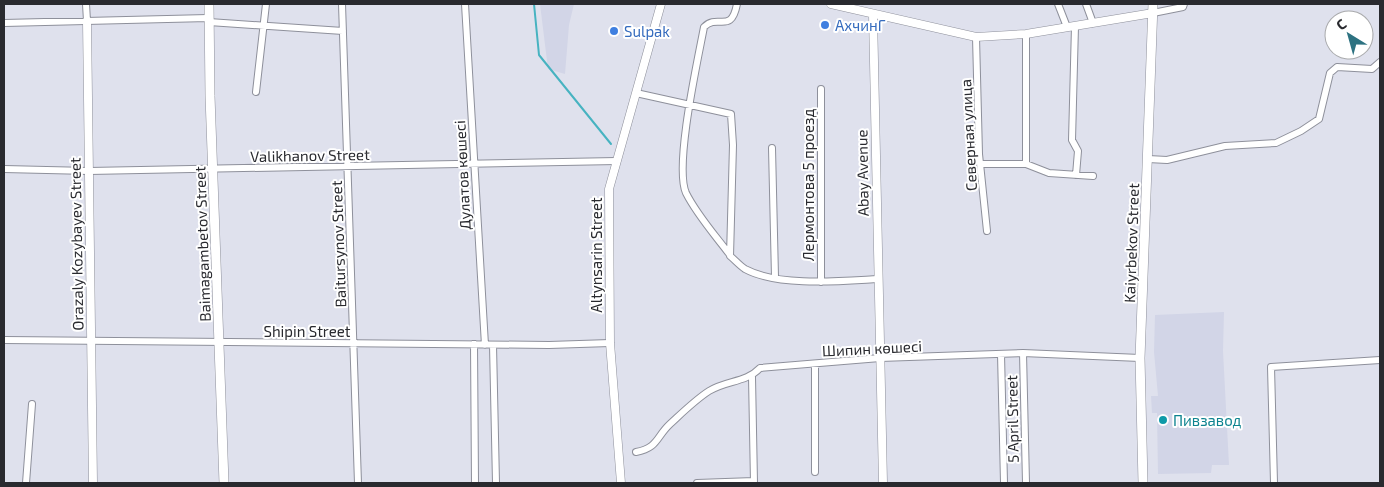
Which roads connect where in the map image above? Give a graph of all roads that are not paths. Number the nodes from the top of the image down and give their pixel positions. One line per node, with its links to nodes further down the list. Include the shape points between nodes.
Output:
1 (86, 4): 15 (street, Orazaly Kozybayev Street)
2 (209, 4): 14 (main road, Baimagambetov Street)
3 (266, 4): 18 (street)
4 (342, 4): 20 (street, Baitursynov Street)
5 (465, 4): 33 (street, Дулатов көшесі)
6 (661, 4): 26 (street, Altynsarin Street)
7 (737, 4): 27 (street, via 729,21 709,23 704,27)
8 (832, 4): 13 (street)
9 (1058, 4): 19 (street)
10 (1086, 4): 17 (street)
11 (1184, 4): 12 (street, via 1183,7)
12 (1153, 8): 17 (street); 29 (main road, Kaiyrbekov Street)
13 (872, 14): 22 (street); 43 (street, Abay Avenue)
14 (208, 20): 15 (street); 18 (street); 36 (main road, Baimagambetov Street)
15 (87, 21): 16 (street); 37 (street, Orazaly Kozybayev Street)
16 (4, 23)
17 (1093, 23): 19 (street)
18 (263, 26): 20 (street); 25 (street)
19 (1071, 27): 21 (street); 38 (street, via 1072,140 1078,151)
20 (343, 31): 34 (street, Baitursynov Street)
21 (1026, 34): 22 (street); 32 (street)
22 (976, 37): 31 (street, Северная улица)
23 (1378, 64): 29 (street, via 1372,69 1337,67 1330,73 1319,120 1276,143 1225,146 1167,160)
24 (821, 89): 44 (street, Лермонтова 5 проезд)
25 (256, 92)
26 (636, 94): 27 (street); 30 (street, Altynsarin Street)
27 (689, 103): 41 (street, via 683,173 685,191); 41 (street, via 727,112 733,118)
28 (772, 148): 42 (street)
29 (1148, 160): 56 (main road, Kaiyrbekov Street)
30 (617, 161): 33 (street, Valikhanov Street); 48 (street, Altynsarin Street, via 609,189)
31 (980, 164): 32 (street); 40 (street, Северная улица)
32 (1026, 164): 38 (street, via 1050,173)
33 (474, 165): 34 (street, Valikhanov Street); 51 (street, Дулатов көшесі)
34 (348, 167): 36 (street, Valikhanov Street); 49 (street, Baitursynov Street)
35 (4, 169): 37 (street, Valikhanov Street)
36 (213, 169): 37 (street, Valikhanov Street); 47 (main road, Baimagambetov Street)
37 (89, 171): 46 (street, Orazaly Kozybayev Street)
38 (1076, 175): 39 (street)
39 (1093, 176)
40 (987, 231)
41 (730, 256): 42 (street, via 744,269)
42 (775, 278): 44 (street)
43 (878, 279): 44 (street); 55 (street, Abay Avenue)
44 (821, 282)
45 (4, 340): 46 (street, Shipin Street)
46 (91, 340): 47 (street, Shipin Street); 65 (street, Orazaly Kozybayev Street)
47 (219, 342): 49 (street, Shipin Street); 66 (main road, Baimagambetov Street)
48 (610, 343): 52 (street, Shipin Street); 70 (street, Altynsarin Street)
49 (354, 344): 50 (street, Shipin Street); 67 (street, Baitursynov Street)
50 (474, 344): 51 (street, Shipin Street); 68 (street)
51 (485, 345): 52 (street, Shipin Street)
52 (493, 345): 69 (street)
53 (1001, 354): 54 (street, Шипин көшесі); 55 (street, Шипин көшесі); 73 (street, 5 April Street)
54 (1023, 354): 56 (street, Шипин көшесі); 74 (street, 5 April Street)
55 (880, 358): 58 (street, Шипин көшесі); 72 (street, Abay Avenue)
56 (1140, 358): 75 (main road, Kaiyrbekov Street)
57 (1380, 360): 76 (street, via 1271,367)
58 (815, 364): 59 (street, Шипин көшесі, via 760,368); 62 (street)
59 (752, 377): 61 (street, Шипин көшесі, via 723,384 708,392 669,425 654,446); 63 (street)
60 (32, 404): 64 (street)
61 (636, 452)
62 (815, 472)
63 (754, 482): 71 (street)
64 (26, 483)
65 (93, 483)
66 (224, 483)
67 (358, 483)
68 (475, 483)
69 (496, 483)
70 (621, 483)
71 (697, 483)
72 (883, 483)
73 (1004, 483)
74 (1026, 483)
75 (1143, 483)
76 (1274, 483)

